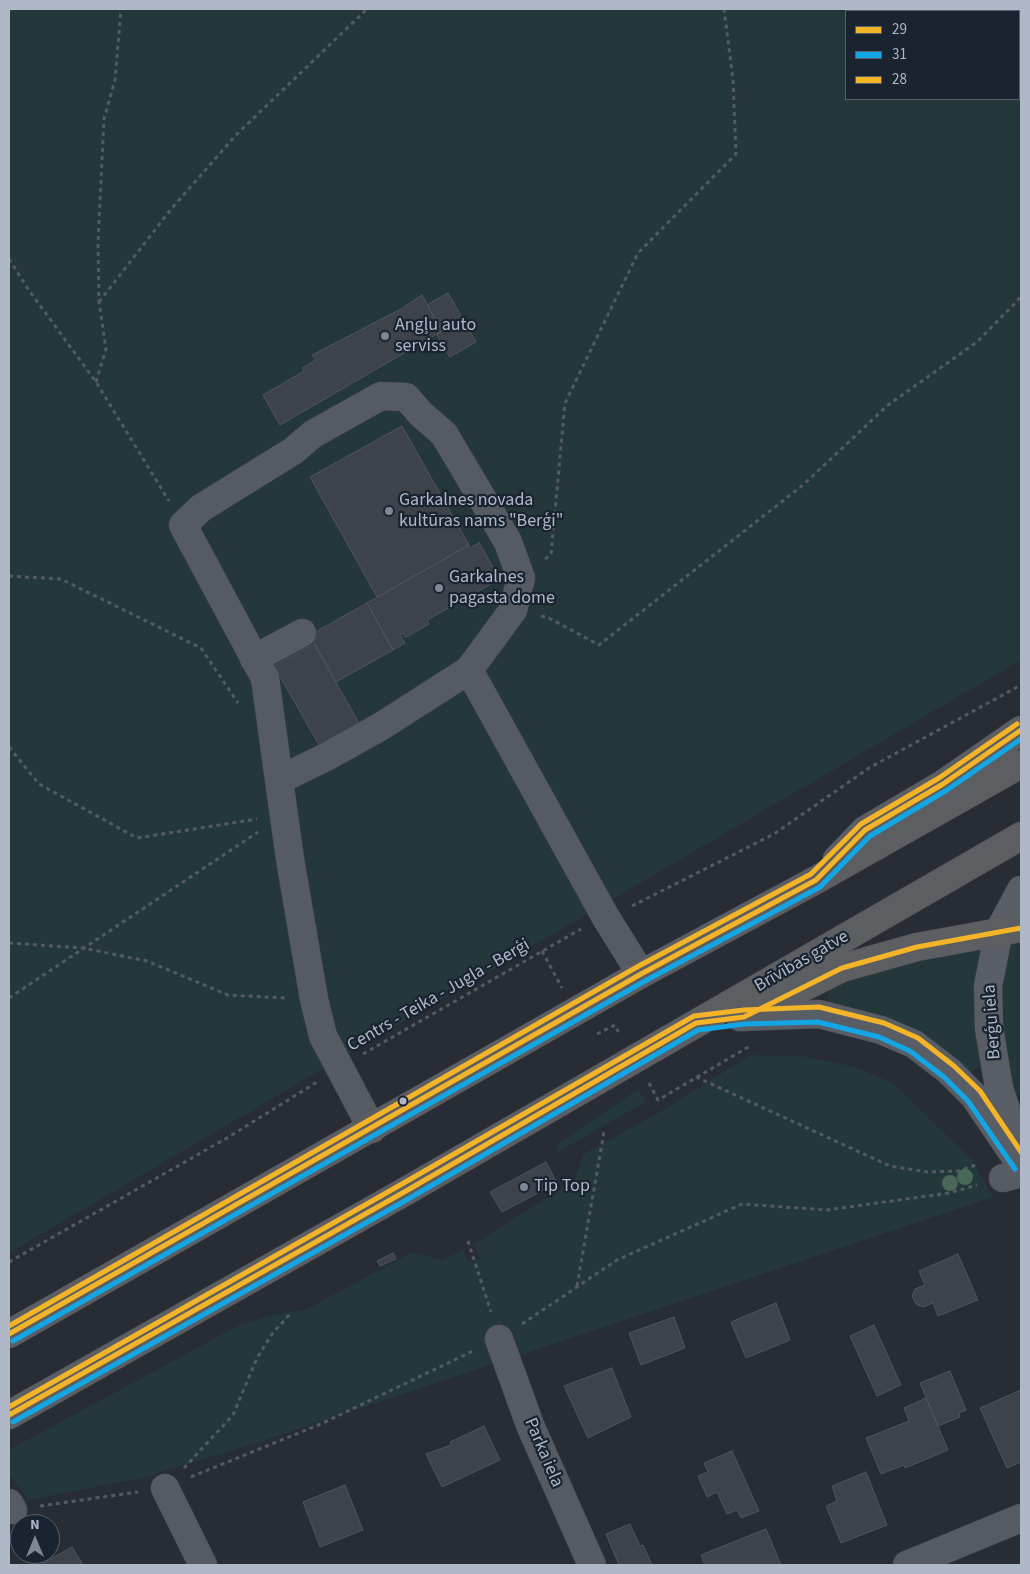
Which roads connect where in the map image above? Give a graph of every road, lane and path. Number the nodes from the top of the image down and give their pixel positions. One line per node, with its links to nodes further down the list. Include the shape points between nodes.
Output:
1 (121, 9): 6 (path, via 115,80 104,119 98,243)
2 (368, 9): 6 (path, via 236,135 172,208)
3 (724, 9): 10 (path, via 733,79 736,154 638,253 565,403 551,554)
4 (9, 260): 7 (path)
5 (1021, 298): 11 (path, via 977,342 888,405 803,485 600,645 549,618)
6 (99, 302): 7 (path, via 106,349)
7 (96, 382): 8 (path)
8 (183, 525): 10 (street, via 201,508 293,451 313,434 381,396 406,397 444,434 508,542); 13 (street)
9 (9, 576): 16 (path, via 61,579 201,648)
10 (521, 578): 11 (street)
11 (513, 610): 14 (street)
12 (302, 633): 13 (street)
13 (254, 659): 20 (street, via 265,678)
14 (469, 670): 20 (street, via 380,727); 25 (street)
15 (1021, 684): 25 (path, via 869,768 774,834)
16 (239, 704)
17 (1021, 730): 23 (highway, via 943,784 865,830)
18 (9, 747): 21 (path, via 39,784 137,838)
19 (1021, 764): 23 (highway)
20 (279, 780): 21 (street)
21 (283, 816): 28 (path); 32 (street)
22 (1021, 836): 35 (highway, Brīvības gatve)
23 (816, 880): 30 (highway)
24 (1021, 890): 26 (main road, Berģu iela)
25 (605, 916): 29 (path); 30 (street)
26 (1010, 930): 34 (highway, via 917,947 842,968); 42 (main road, Berģu iela, via 988,986 990,1028 999,1088)
27 (9, 943): 28 (path)
28 (83, 948): 31 (path); 32 (path, via 147,961 228,995)
29 (542, 951): 33 (path, Centrs - Teika - Jugla - Berģi); 38 (path, Centrs - Teika - Jugla - Berģi)
30 (641, 974): 33 (highway)
31 (9, 998)
32 (314, 999): 38 (street, via 323,1036)
33 (575, 1013): 37 (path, Centrs - Teika - Jugla - Berģi, via 590,1038 615,1025); 40 (highway)
34 (744, 1017): 35 (main road); 43 (main road, via 818,1014 881,1030 914,1044 949,1071 974,1096)
35 (696, 1023): 37 (highway, Brīvības gatve)
36 (759, 1044): 39 (path, Centrs - Teika - Jugla - Berģi)
37 (634, 1059): 39 (path, Centrs - Teika - Jugla - Berģi, via 658,1100); 50 (highway, Brīvības gatve)
38 (338, 1069): 40 (street); 45 (path, Centrs - Teika - Jugla - Berģi, via 227,1138)
39 (695, 1077): 43 (path, via 890,1166 928,1172)
40 (372, 1129): 48 (highway)
41 (604, 1132): 46 (path)
42 (1021, 1156)
43 (1010, 1169): 46 (path, via 949,1194 827,1210 742,1204 617,1260)
44 (468, 1241): 49 (path)
45 (9, 1262)
46 (577, 1286): 49 (path)
47 (292, 1312): 51 (path, via 256,1358 233,1415)
48 (9, 1334)
49 (500, 1339): 51 (path, via 322,1423); 55 (street, Parka iela, via 530,1425)
50 (9, 1415)
51 (164, 1488): 52 (path); 54 (street)
52 (11, 1506)
53 (1021, 1518): 56 (street)
54 (202, 1565)
55 (592, 1565)
56 (907, 1565)

